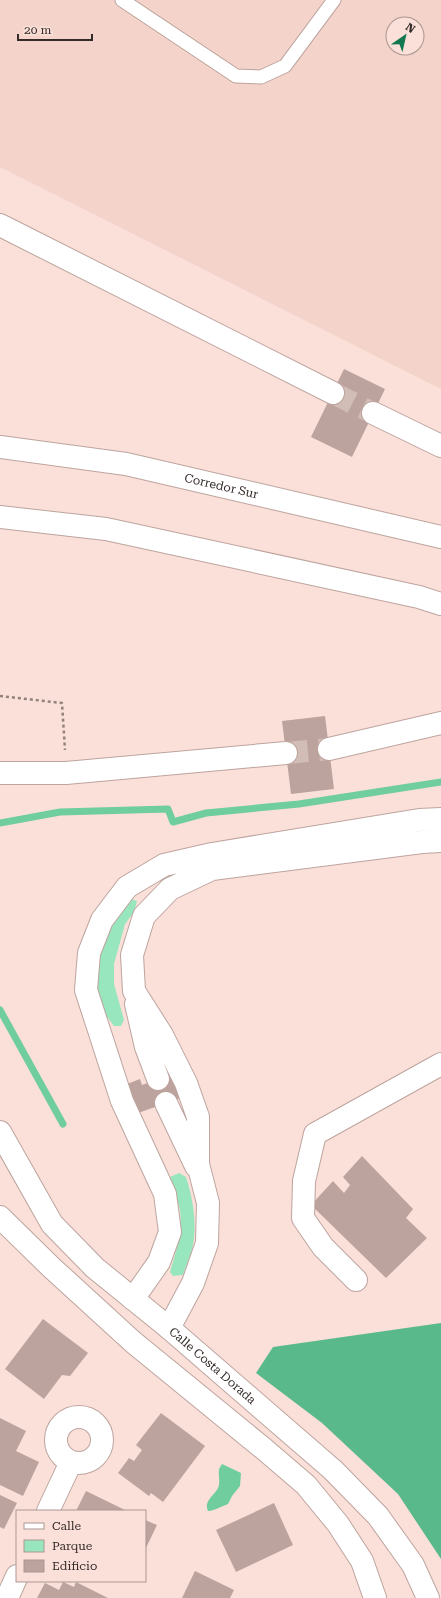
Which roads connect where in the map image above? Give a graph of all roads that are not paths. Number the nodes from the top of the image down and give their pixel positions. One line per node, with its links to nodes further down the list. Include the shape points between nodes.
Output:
1 (122, 0): 2 (lane, via 236,76 261,77 285,66)
2 (334, 0)
3 (0, 225): 4 (main road)
4 (333, 393)
5 (373, 413): 6 (main road)
6 (441, 446)
7 (0, 447): 9 (main road, Corredor Sur, via 126,464)
8 (0, 517): 10 (main road, via 106,529 419,597)
9 (441, 537)
10 (441, 604)
11 (441, 723): 12 (main road)
12 (329, 749)
13 (286, 753): 14 (main road, via 66,773)
14 (0, 773)
15 (441, 819): 25 (main road, via 420,820 212,854 164,865 127,887 102,920 89,953 86,990 122,1101 165,1194 170,1232 159,1262)
16 (441, 841): 17 (main road, via 212,869 170,889 144,916 132,954)
17 (134, 991): 19 (main road, via 146,1047); 22 (main road, via 162,1035 191,1096 198,1117)
18 (441, 1064): 24 (main road, via 315,1134 304,1182 303,1218 323,1247)
19 (158, 1079)
20 (166, 1103): 22 (main road)
21 (0, 1132): 25 (main road, Calle Costa Dorada, via 52,1224 95,1268)
22 (199, 1172): 26 (main road, via 208,1203 207,1244 193,1283)
23 (0, 1218): 31 (main road, via 133,1342 306,1485 338,1524 362,1561)
24 (356, 1280)
25 (133, 1299): 26 (main road, Calle Costa Dorada)
26 (169, 1328): 32 (main road, Calle Costa Dorada, via 333,1470 378,1516 413,1565)
27 (70, 1462): 28 (main road)
28 (48, 1510)
29 (16, 1578): 30 (main road)
30 (7, 1598)
31 (375, 1598)
32 (428, 1598)

